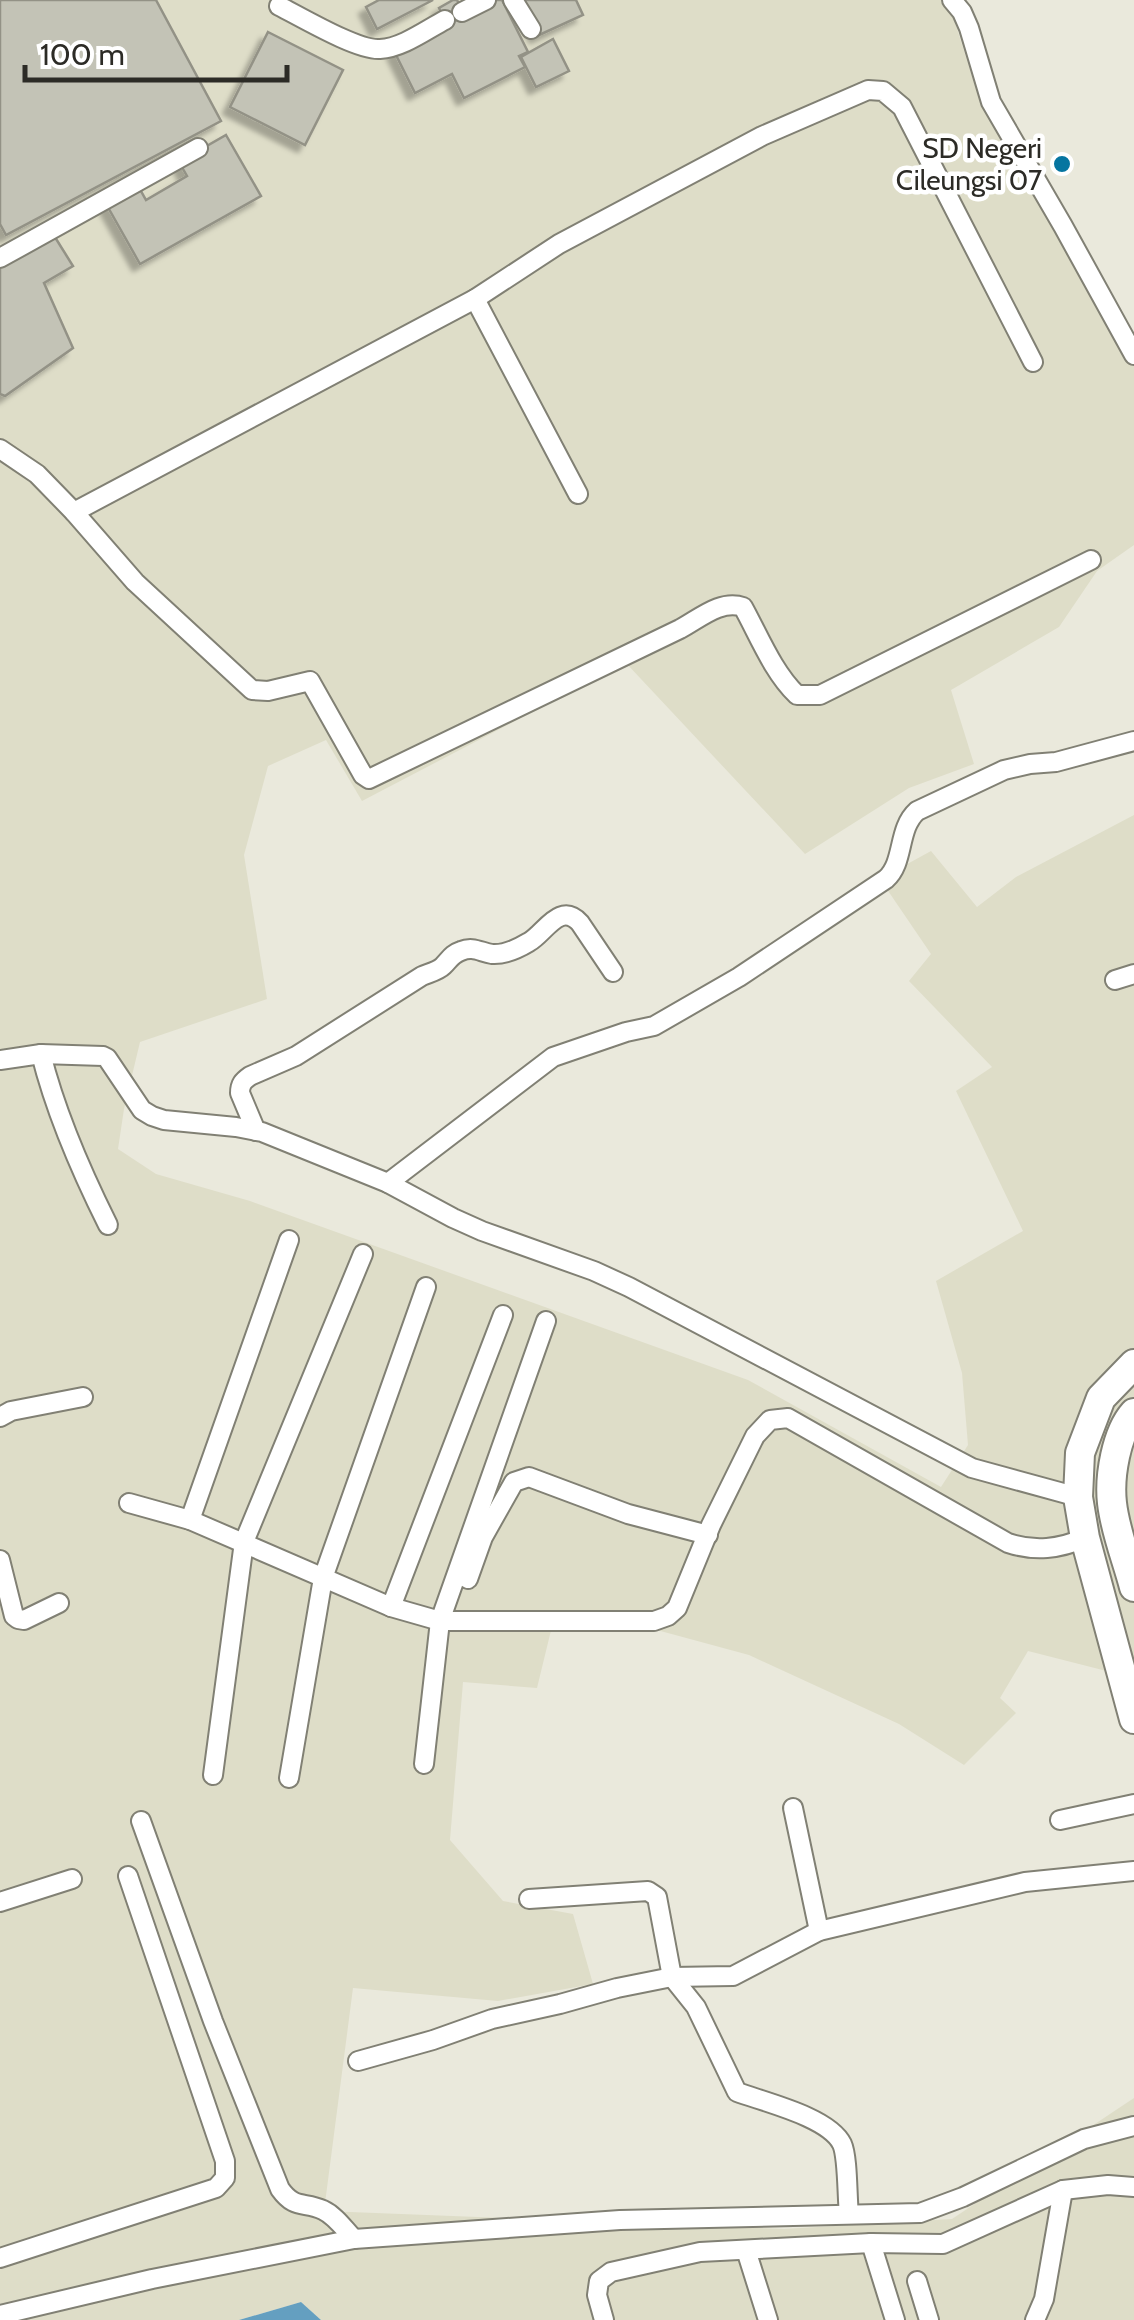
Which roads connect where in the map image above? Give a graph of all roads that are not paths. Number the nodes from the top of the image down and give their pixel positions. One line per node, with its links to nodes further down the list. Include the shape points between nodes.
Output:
1 (486, 0): 4 (street, via 382,49 365,48)
2 (513, 0): 5 (street)
3 (952, 0): 9 (street, via 970,28 996,111)
4 (281, 2)
5 (531, 29)
6 (198, 148): 7 (street)
7 (0, 258)
8 (475, 299): 10 (street, via 559,244 762,136 868,90 883,91 902,107); 12 (street); 13 (street)
9 (1134, 354)
10 (1033, 362)
11 (0, 449): 13 (street)
12 (578, 494)
13 (74, 512): 14 (street, via 135,582 252,690 310,681 370,778 725,604 744,607 797,694 820,694)
14 (1091, 560)
15 (1134, 741): 22 (street, via 1004,770 917,811 906,822 888,878 654,1026 553,1057)
16 (613, 972): 21 (street, via 580,924 566,915 514,950 460,951 296,1056 244,1080 240,1093)
17 (1134, 974): 18 (street)
18 (1115, 980)
19 (42, 1054): 20 (street); 21 (street, via 108,1058 142,1110 164,1120); 23 (street)
20 (0, 1060)
21 (256, 1130): 22 (street)
22 (388, 1183): 33 (street, via 453,1218 630,1287 972,1468)
23 (108, 1225)
24 (288, 1240): 35 (street)
25 (363, 1254): 38 (street)
26 (426, 1288): 40 (street)
27 (504, 1314): 43 (street)
28 (546, 1321): 44 (street)
29 (1134, 1364): 33 (highway, via 1101,1398 1080,1454)
30 (83, 1396): 32 (street)
31 (1134, 1413): 41 (highway, via 1114,1458 1112,1502)
32 (0, 1417)
33 (1078, 1496): 37 (highway)
34 (129, 1503): 35 (street)
35 (190, 1520): 38 (street)
36 (708, 1535): 37 (street, via 755,1436 770,1420 788,1418 1008,1542 1048,1549); 44 (street, via 677,1608 662,1619); 44 (street, via 523,1478 514,1482 484,1538)
37 (1085, 1538): 45 (highway)
38 (244, 1542): 40 (street); 47 (street)
39 (0, 1560): 42 (street, via 18,1620)
40 (323, 1578): 43 (street); 48 (street)
41 (1134, 1587)
42 (59, 1603)
43 (391, 1607): 44 (street)
44 (446, 1622): 46 (street)
45 (1134, 1719)
46 (424, 1764)
47 (213, 1774)
48 (289, 1778)
49 (1134, 1804): 51 (street)
50 (793, 1808): 58 (street)
51 (1060, 1820)
52 (141, 1822): 65 (street, via 280,2189 288,2200 321,2208)
53 (1134, 1871): 58 (street, via 1025,1882)
54 (128, 1876): 68 (street, via 226,2161 225,2178 216,2188)
55 (72, 1879): 57 (street)
56 (529, 1900): 59 (street, via 648,1891 657,1897)
57 (0, 1902)
58 (819, 1931): 59 (street, via 734,1976)
59 (672, 1977): 60 (street, via 492,2019); 64 (street, via 696,2007 738,2092 816,2120 844,2146)
60 (358, 2061)
61 (1134, 2126): 64 (street, via 1084,2139 920,2213)
62 (1134, 2188): 63 (street)
63 (1064, 2190): 66 (street, via 943,2244); 75 (street)
64 (849, 2214): 65 (street, via 620,2220)
65 (354, 2239): 70 (street)
66 (871, 2243): 67 (street); 73 (street)
67 (746, 2250): 71 (street, via 700,2252 612,2272 598,2282); 72 (street)
68 (0, 2258)
69 (917, 2282): 74 (street)
70 (0, 2315)
71 (604, 2320)
72 (768, 2320)
73 (896, 2320)
74 (929, 2320)
75 (1035, 2320)

